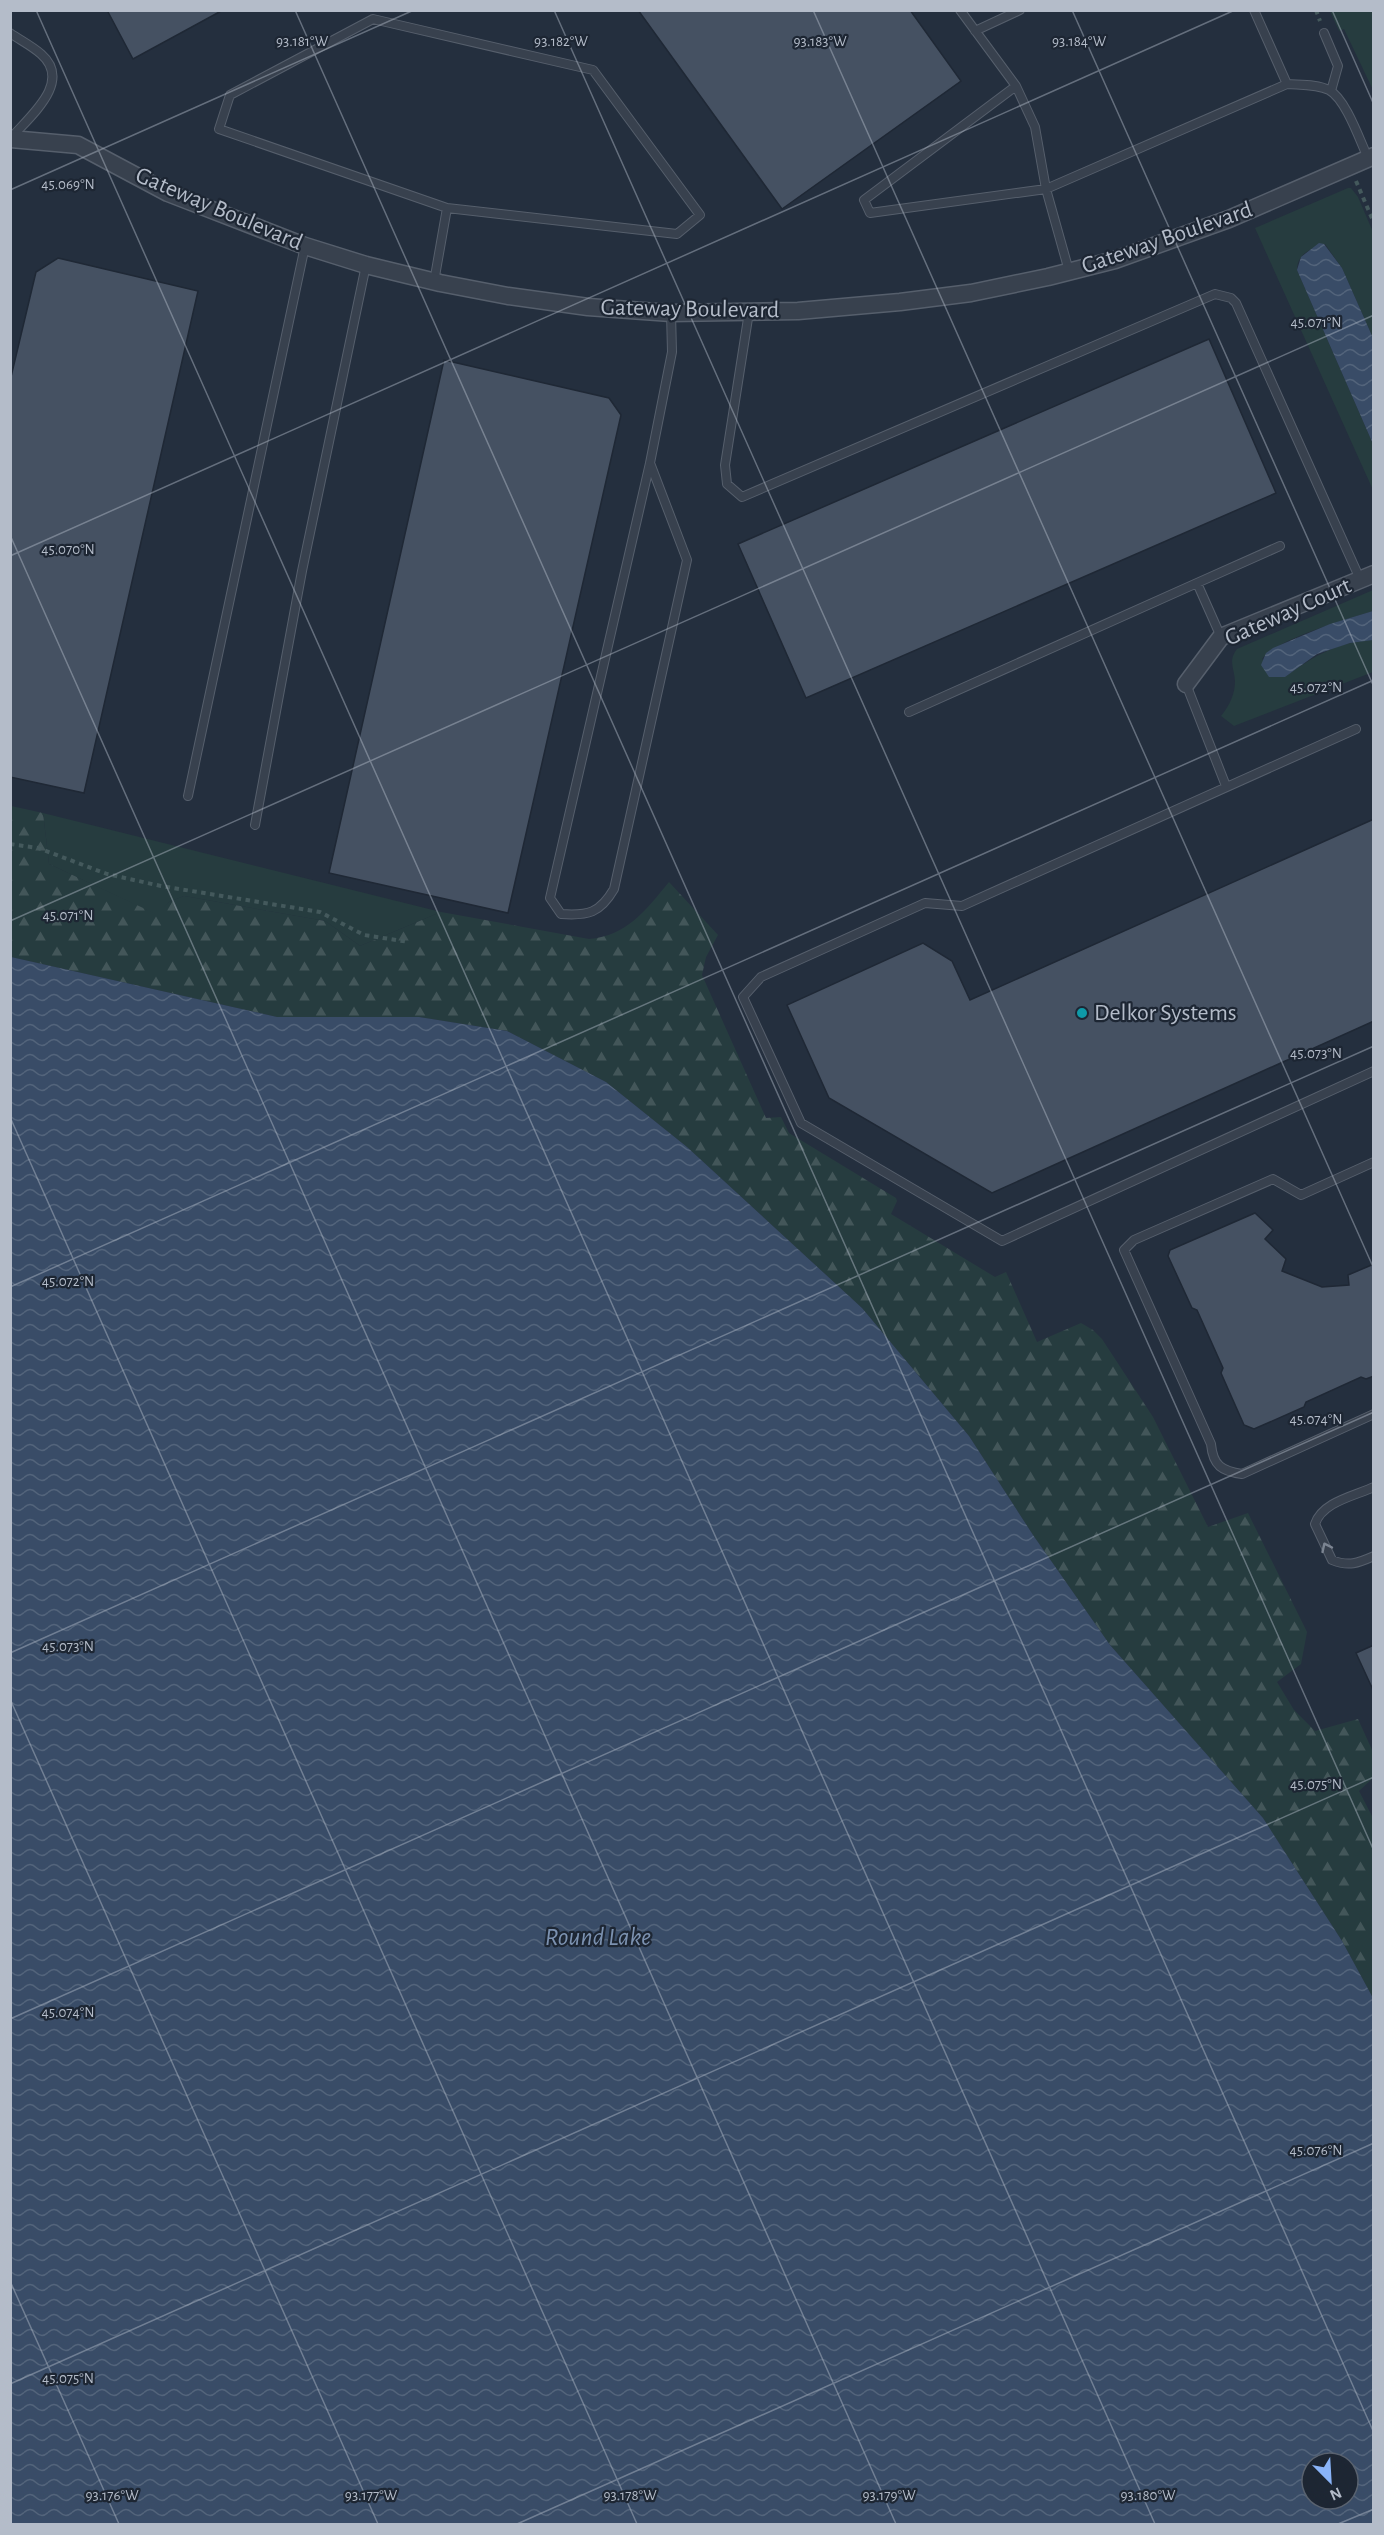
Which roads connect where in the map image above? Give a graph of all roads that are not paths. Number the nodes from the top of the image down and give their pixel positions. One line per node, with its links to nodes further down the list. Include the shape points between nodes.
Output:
1 (960, 10): 4 (lane)
2 (1020, 10): 4 (lane)
3 (1254, 10): 7 (lane)
4 (975, 31): 8 (lane)
5 (10, 33): 10 (lane, via 43,55 53,72 51,92)
6 (1324, 33): 9 (lane, via 1338,66)
7 (1287, 84): 9 (lane); 12 (lane)
8 (1016, 86): 12 (lane, via 1035,128); 12 (lane, via 864,200 870,213)
9 (1331, 91): 11 (lane, via 1341,100)
10 (11, 140): 14 (street, Gateway Boulevard, via 78,145 168,193)
11 (1371, 157): 16 (street, Gateway Boulevard, via 1229,219 1115,260)
12 (1046, 189): 16 (lane)
13 (447, 208): 13 (lane, via 677,234 700,215 593,70 373,19 230,96 219,129); 17 (lane)
14 (305, 246): 15 (street, Gateway Boulevard); 29 (lane)
15 (366, 265): 17 (street, Gateway Boulevard); 30 (lane, via 302,571)
16 (1069, 271): 18 (street, Gateway Boulevard, via 971,293 798,311)
17 (434, 282): 19 (street, Gateway Boulevard, via 588,307)
18 (749, 312): 19 (street, Gateway Boulevard); 22 (lane, via 725,465 727,484 742,497 1215,294 1231,298)
19 (671, 313): 20 (lane, via 672,352)
20 (650, 463): 20 (lane, via 550,898 561,914 583,916 605,905 614,889 687,560)
21 (1280, 546): 23 (lane)
22 (1367, 577): 24 (street, Gateway Court)
23 (1197, 583): 24 (lane); 26 (lane)
24 (1221, 637): 25 (street, Gateway Court)
25 (1186, 684): 28 (lane)
26 (909, 712)
27 (1356, 729): 28 (lane)
28 (1226, 786): 31 (lane, via 962,906 925,903 761,978 743,997 801,1123 1002,1241)
29 (188, 796)
30 (255, 825)
31 (1374, 1071)
32 (1374, 1162): 33 (lane, via 1301,1195 1272,1179 1134,1240 1124,1250 1211,1444 1212,1455 1226,1472 1242,1474)
33 (1374, 1414)
34 (1374, 1487): 35 (lane, one-way to 34, via 1355,1564 1332,1560 1315,1524 1324,1509)
35 (1374, 1556)

